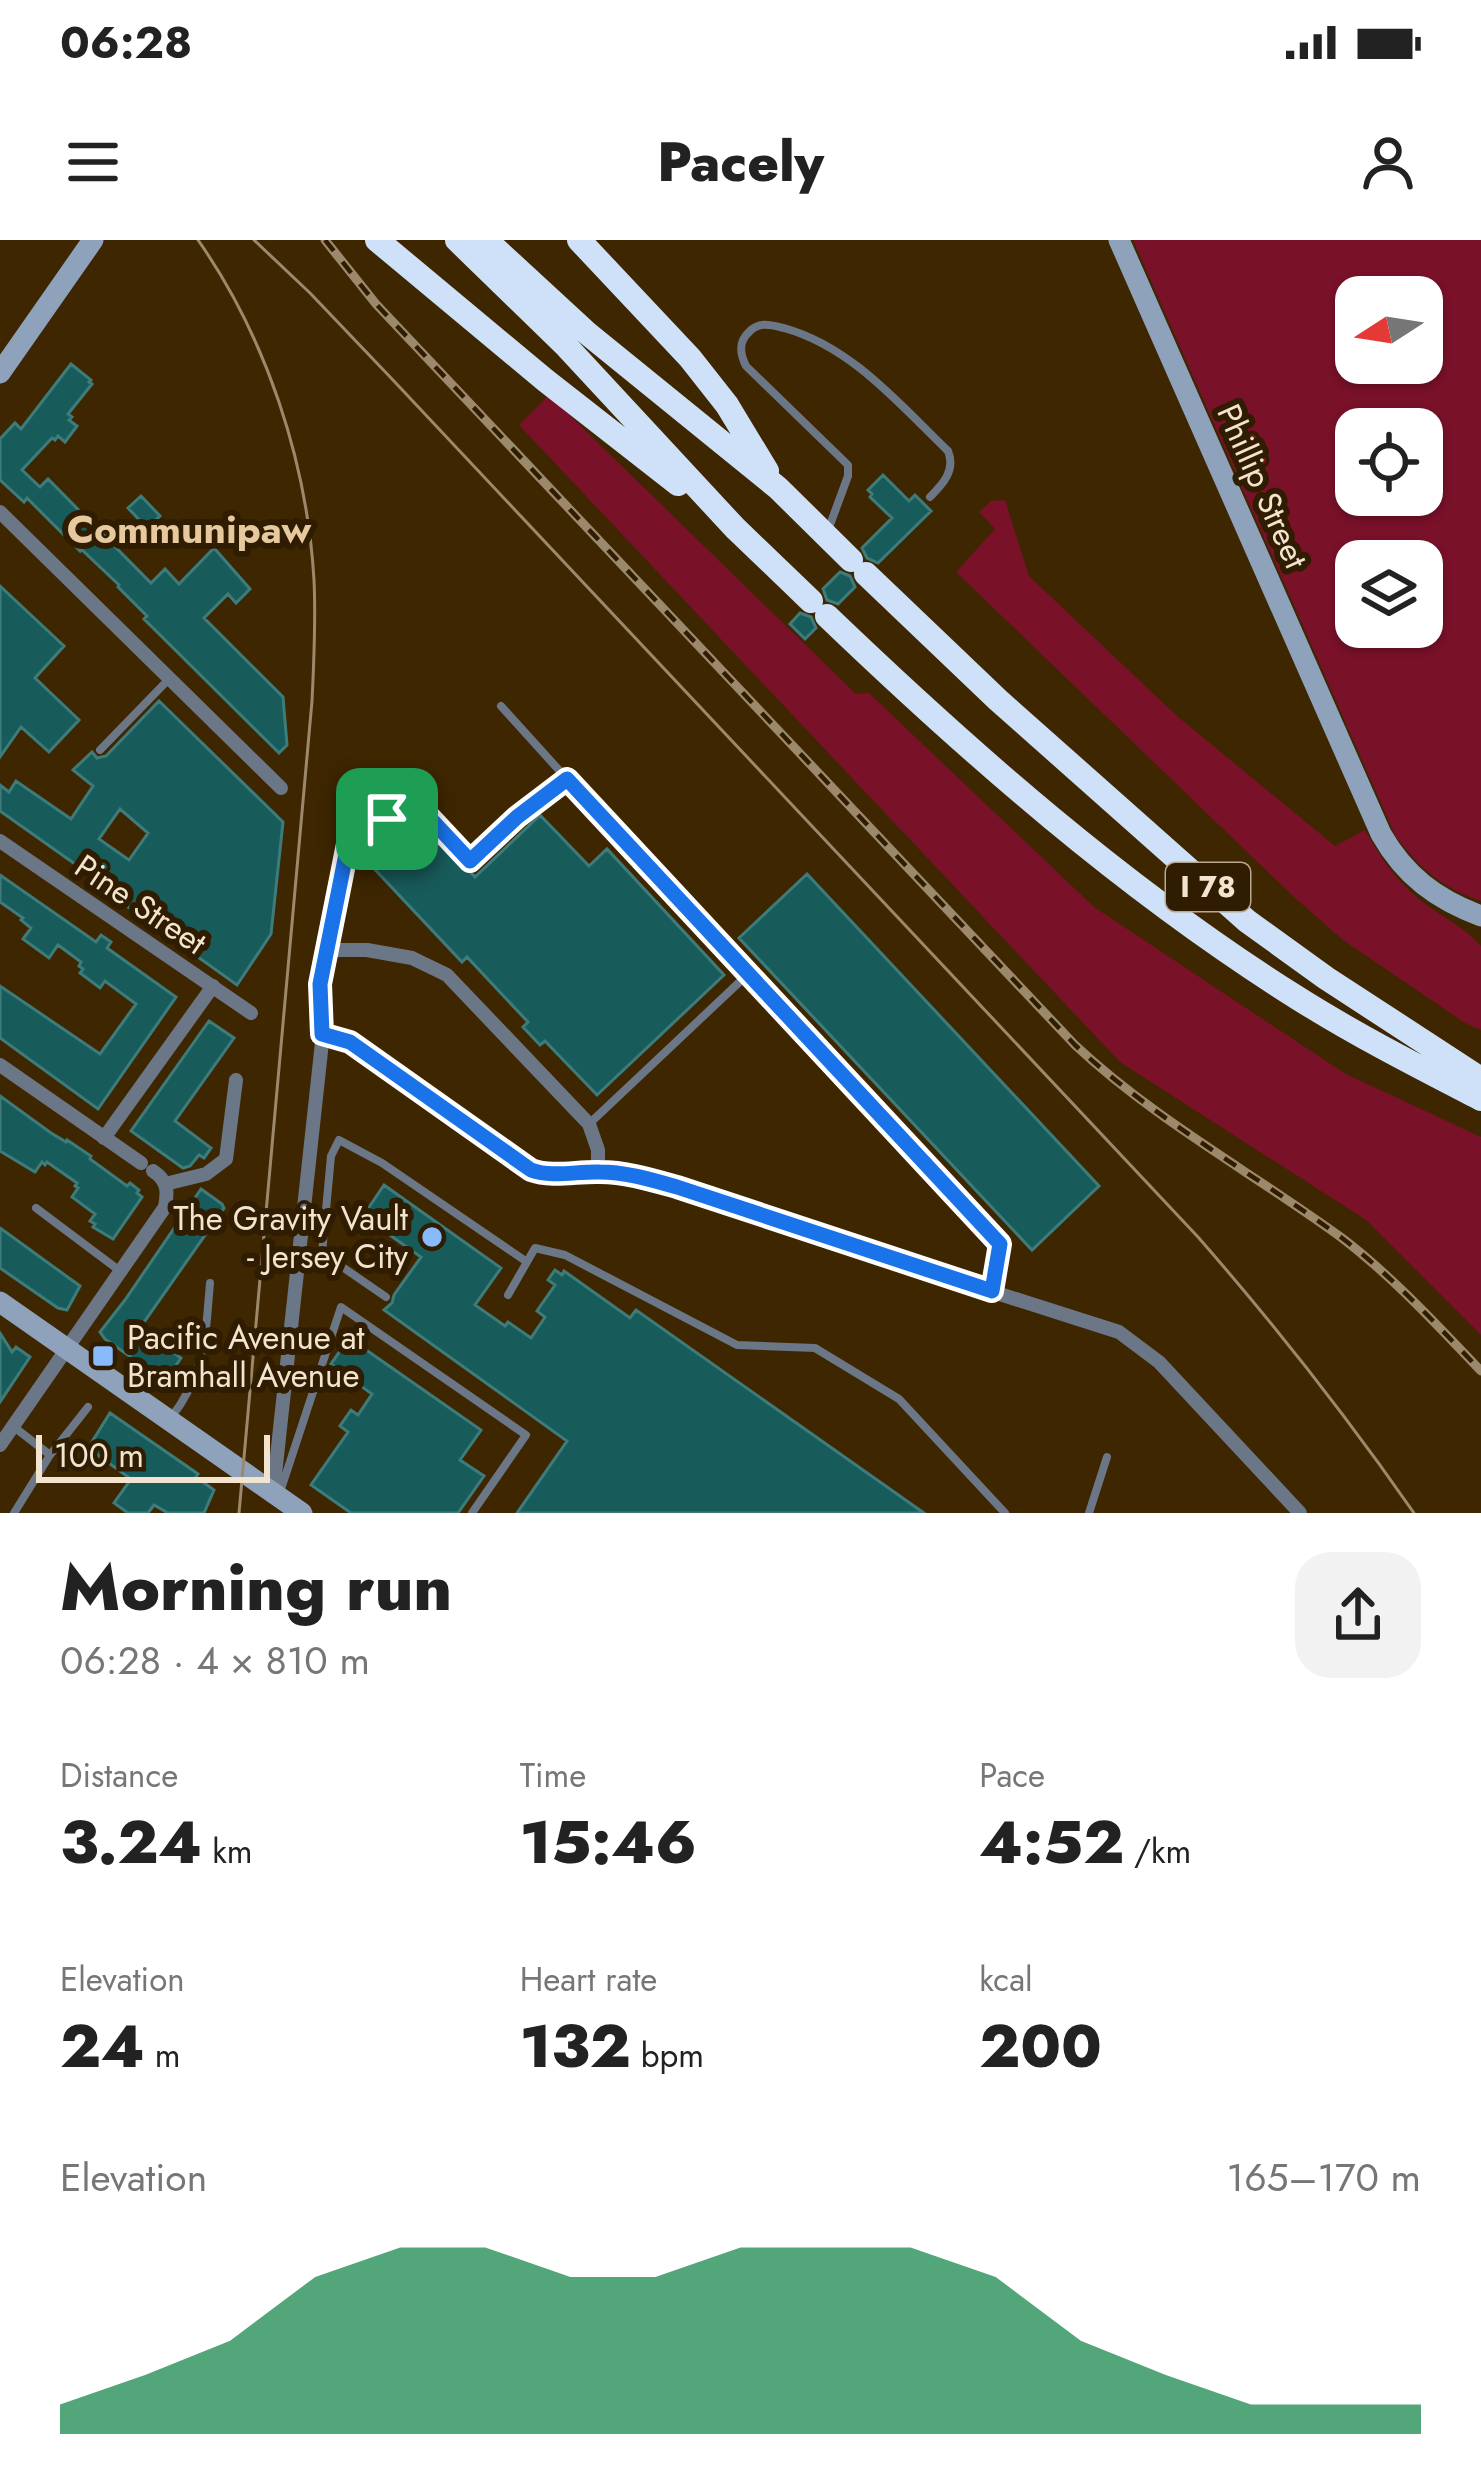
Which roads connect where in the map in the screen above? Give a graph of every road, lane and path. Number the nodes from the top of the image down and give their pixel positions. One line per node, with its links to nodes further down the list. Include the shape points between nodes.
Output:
1 (93, 240): 7 (street)
2 (377, 240): 12 (highway)
3 (457, 240): 12 (highway, I 78)
4 (485, 240): 9 (highway, I 78)
5 (580, 240): 9 (highway, via 690,358)
6 (1119, 240): 21 (street, Phillip Street, via 1381,834 1419,884)
7 (7, 348): 8 (street)
8 (0, 373)
9 (778, 488): 13 (highway, I 78)
10 (930, 497): 13 (lane, via 949,472 948,451 849,359 795,331 760,325 742,344 746,366 848,465)
11 (0, 512): 14 (street)
12 (735, 528): 31 (highway, I 78, via 977,754 1148,893 1294,995)
13 (826, 536): 27 (highway, I 78, via 1222,900 1384,1016)
14 (170, 679): 16 (lane); 18 (street)
15 (502, 706): 17 (lane)
16 (100, 750)
17 (567, 779): 19 (lane, via 470,861 411,798); 23 (lane)
18 (281, 788)
19 (387, 819): 22 (street, via 348,844)
20 (0, 841): 24 (street, Pine Street)
21 (1481, 916)
22 (326, 950): 26 (street); 32 (street, via 412,958 447,975)
23 (748, 974): 32 (lane); 42 (lane, via 1000,1244)
24 (213, 986): 25 (street, Pine Street); 33 (street)
25 (251, 1013)
26 (322, 1034): 34 (lane, via 350,1042 531,1170); 39 (street)
27 (1463, 1056): 29 (highway, I 78)
28 (0, 1065): 33 (street)
29 (1481, 1078)
30 (236, 1081): 35 (street, via 226,1159)
31 (1481, 1101)
32 (589, 1124): 34 (street)
33 (104, 1138): 35 (street)
34 (598, 1172): 42 (street, via 677,1187)
35 (167, 1187): 40 (street, via 165,1208)
36 (36, 1208): 40 (lane)
37 (322, 1253): 38 (lane, via 339,1140); 39 (lane); 44 (lane)
38 (527, 1262): 43 (lane); 57 (lane, via 535,1248 565,1255 737,1346 815,1348 898,1399)
39 (297, 1267): 53 (street)
40 (120, 1271): 46 (street)
41 (210, 1283): 48 (lane, via 205,1351)
42 (992, 1291): 59 (street, via 1136,1343)
43 (508, 1295)
44 (386, 1297)
45 (0, 1302): 46 (street)
46 (65, 1347): 48 (street); 49 (street)
47 (88, 1407): 51 (lane)
48 (170, 1420): 53 (street)
49 (12, 1426): 50 (street); 51 (lane)
50 (0, 1445)
51 (50, 1455): 54 (lane)
52 (1107, 1457): 58 (lane)
53 (276, 1494): 55 (street); 56 (lane, via 341,1307 526,1435)
54 (14, 1513)
55 (302, 1513)
56 (472, 1513)
57 (1005, 1513)
58 (1089, 1513)
59 (1300, 1513)

